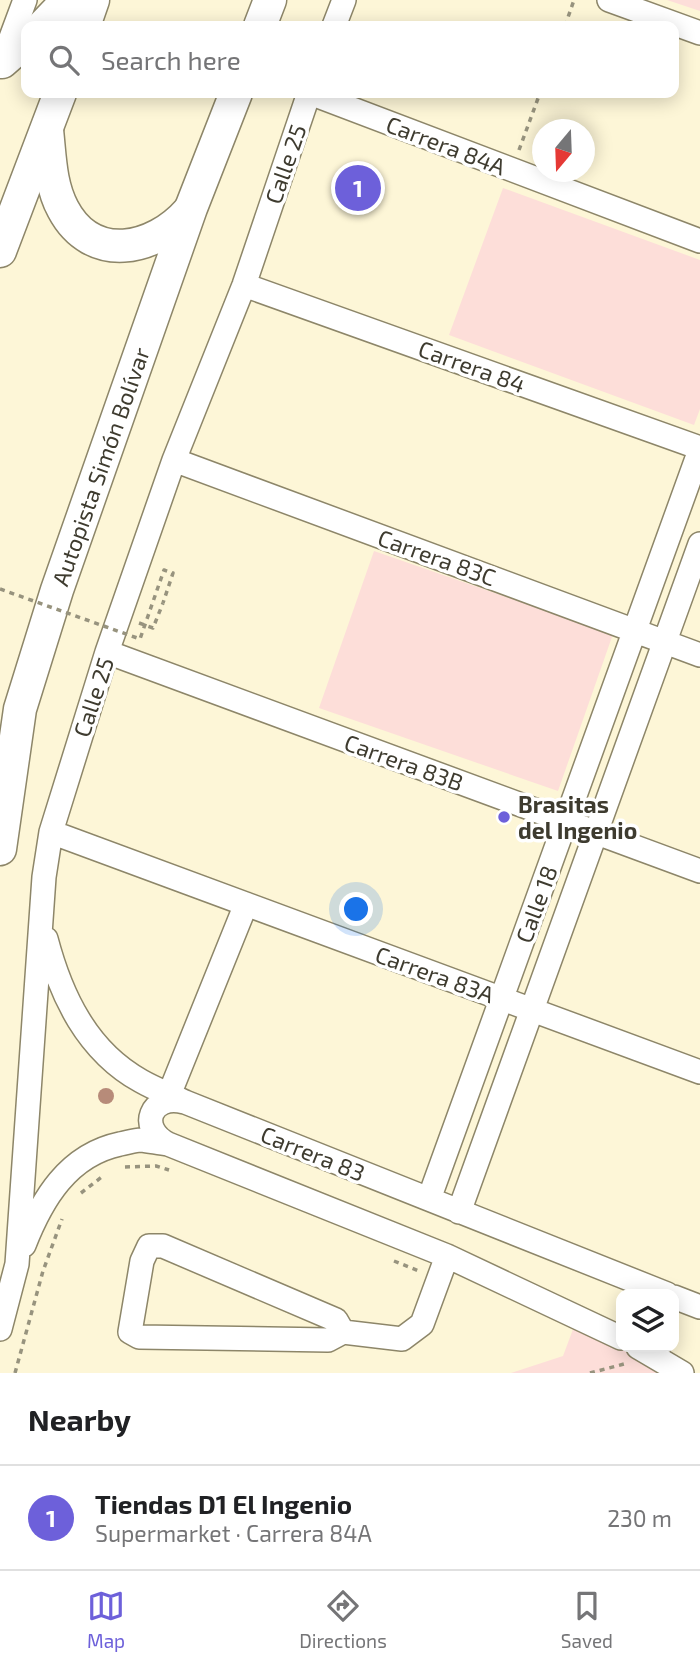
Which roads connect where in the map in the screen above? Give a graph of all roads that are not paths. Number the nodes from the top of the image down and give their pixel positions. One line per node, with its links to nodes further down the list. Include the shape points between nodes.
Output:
1 (26, 0): 15 (street)
2 (68, 0): 7 (highway)
3 (93, 0): 8 (highway)
4 (270, 0): 9 (highway)
5 (344, 0): 10 (street)
6 (609, 0): 11 (street)
7 (48, 21)
8 (86, 21)
9 (262, 21)
10 (336, 21)
11 (667, 21)
12 (679, 25): 13 (street)
13 (700, 33)
14 (21, 46): 15 (highway)
15 (1, 64)
16 (58, 98): 20 (highway)
17 (234, 98): 21 (highway, Autopista Simón Bolívar)
18 (307, 98): 24 (street, Calle 25)
19 (322, 98): 22 (street, Carrera 84A)
20 (47, 130): 21 (highway, via 54,189 69,220 86,235 108,244 143,244 164,234); 23 (highway)
21 (191, 208): 35 (highway, Autopista Simón Bolívar, via 20,709)
22 (700, 241)
23 (0, 251)
24 (244, 285): 25 (street, Carrera 84); 26 (street, Calle 25)
25 (700, 449): 28 (street, Calle 18)
26 (174, 460): 28 (street, Carrera 83C); 30 (street, Calle 25)
27 (700, 544): 29 (street, Calle 18)
28 (635, 630): 29 (street, Carrera 83C); 32 (street, Calle 18)
29 (665, 642): 31 (street, Carrera 83C); 34 (street, Calle 18)
30 (107, 652): 32 (street, Carrera 83B); 33 (street, Calle 25)
31 (700, 655)
32 (566, 821): 34 (street, Carrera 83B); 39 (street, Calle 18)
33 (51, 832): 37 (street, Carrera 83A); 38 (street, Calle 25)
34 (596, 832): 36 (street, Carrera 83B); 40 (street, Calle 18)
35 (0, 849)
36 (700, 871)
37 (246, 904): 39 (street, Carrera 83A); 42 (street)
38 (41, 923): 42 (street, Carrera 83, via 56,978 81,1027 120,1068); 47 (street, Calle 25)
39 (502, 999): 40 (street, Carrera 83A); 44 (street, Calle 18)
40 (532, 1010): 41 (street, Carrera 83A); 45 (street, Calle 18)
41 (700, 1072)
42 (177, 1098): 43 (street, via 163,1101 150,1119 151,1130); 44 (street, Carrera 83)
43 (168, 1144): 46 (street, Carrera 83); 47 (street, Carrera 83, via 139,1140 108,1146 81,1160 58,1181 41,1206)
44 (429, 1199): 45 (street, Carrera 83)
45 (459, 1212): 48 (street, Carrera 83)
46 (447, 1256): 52 (street, via 422,1324 402,1339); 53 (street, Carrera 83)
47 (17, 1264): 51 (street, Calle 25)
48 (654, 1289)
49 (679, 1299): 50 (street)
50 (700, 1307)
51 (0, 1329)
52 (342, 1332): 52 (street, via 336,1320 163,1246 149,1246 142,1261 130,1332 139,1337 328,1340)
53 (616, 1346)
54 (646, 1352): 55 (street)
55 (682, 1373)

